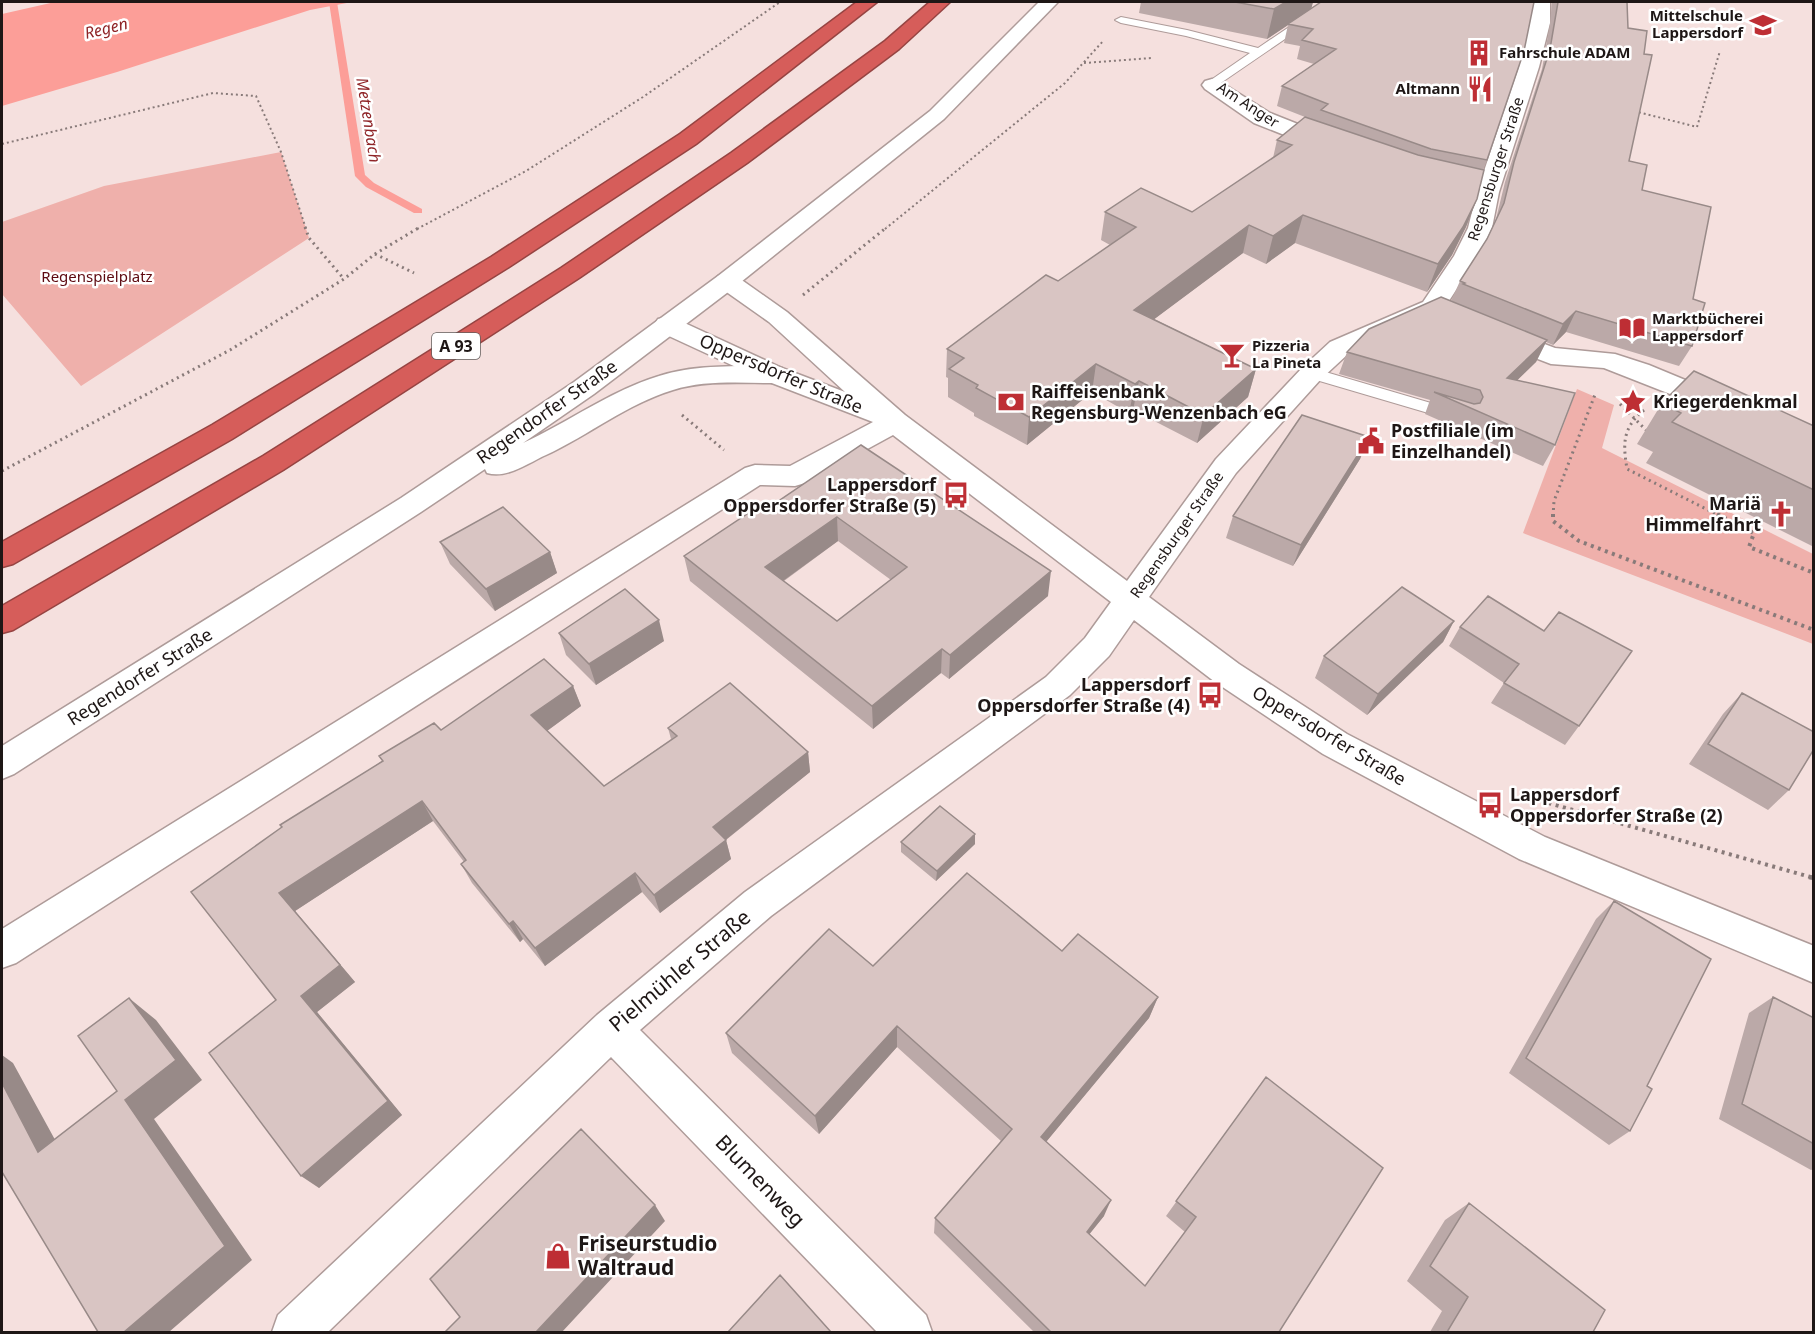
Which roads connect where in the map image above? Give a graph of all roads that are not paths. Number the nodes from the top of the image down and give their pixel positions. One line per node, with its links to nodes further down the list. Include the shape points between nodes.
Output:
1 (868, 2): 19 (highway, A 93, via 688,139 500,262 222,432)
2 (941, 2): 21 (highway, A 93, via 892,45 739,158 570,273 273,463)
3 (1048, 2): 10 (street, Regendorfer Straße, via 937,115)
4 (1333, 2): 7 (lane, Am Anger)
5 (1541, 2): 11 (street, Regensburger Straße, via 1529,67 1478,190 1480,228 1466,256)
6 (1121, 20): 7 (lane)
7 (1259, 52): 8 (lane, Am Anger)
8 (1212, 85): 9 (street, Am Anger, via 1262,118)
9 (1353, 154)
10 (727, 281): 12 (street, Regendorfer Straße); 17 (street, Oppersdorfer Straße, via 778,317)
11 (1453, 316): 13 (street, Regensburger Straße, via 1339,348); 15 (street, via 1551,356 1606,360 1640,370)
12 (667, 326): 14 (street, Oppersdorfer Straße); 18 (street, Regendorfer Straße, via 584,388)
13 (1312, 373): 16 (lane); 20 (street, Regensburger Straße, via 1226,466)
14 (773, 374): 17 (street, Oppersdorfer Straße); 18 (street, via 668,381 625,399 547,443)
15 (1742, 413)
16 (1463, 418)
17 (895, 422): 20 (street, Oppersdorfer Straße); 24 (street, via 795,476 755,476)
18 (411, 505): 23 (street, Regendorfer Straße)
19 (2, 556)
20 (1131, 599): 22 (street, Regensburger Straße); 25 (street, Oppersdorfer Straße, via 1227,673 1335,744 1471,818 1542,852)
21 (2, 621)
22 (1097, 647): 26 (street, Pielmühler Straße, via 1058,686 758,904)
23 (2, 764)
24 (2, 950)
25 (1814, 965)
26 (611, 1029): 27 (street, Pielmühler Straße); 28 (street, Blumenweg)
27 (295, 1332)
28 (909, 1332)

